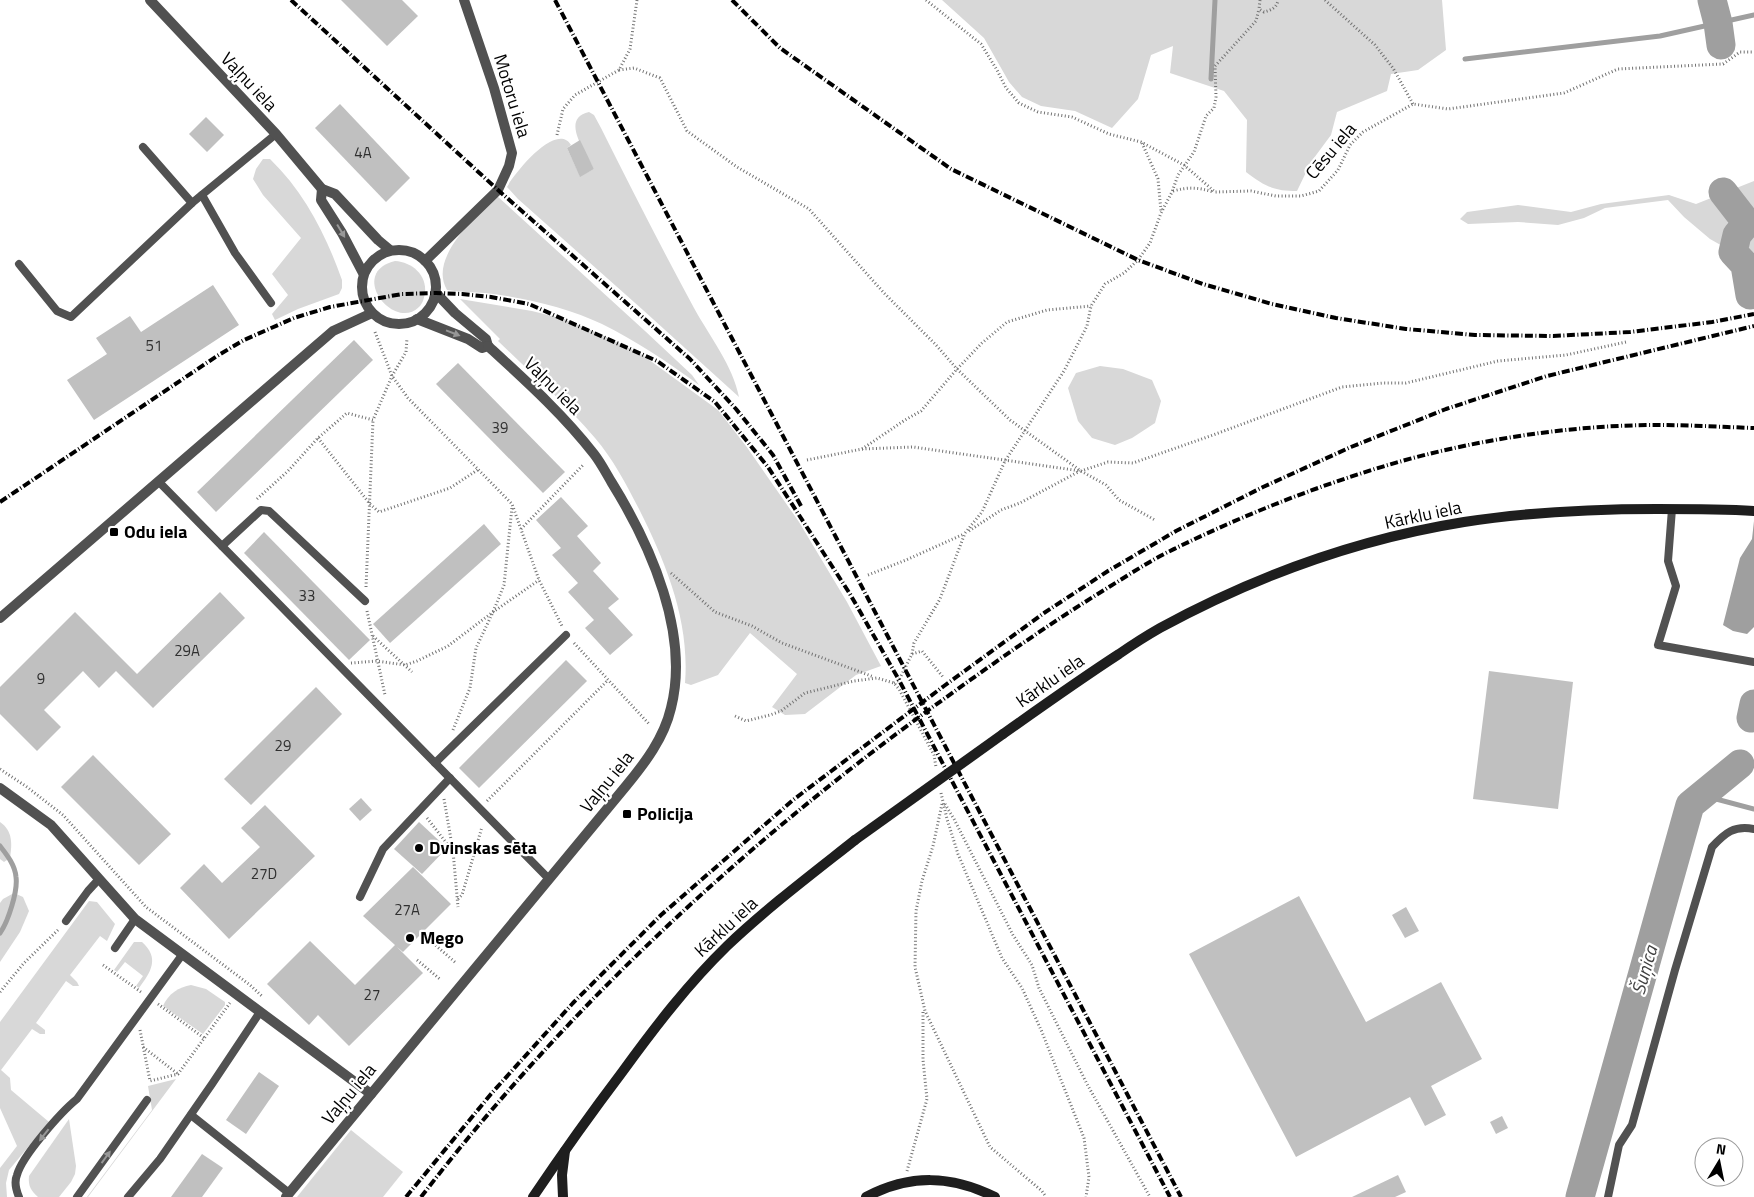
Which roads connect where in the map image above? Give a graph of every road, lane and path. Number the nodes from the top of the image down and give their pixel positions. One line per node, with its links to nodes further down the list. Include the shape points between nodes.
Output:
1 (150, 0): 12 (street, Vaļņu iela)
2 (464, 0): 24 (street, Motoru iela, via 512,152 498,190)
3 (636, 0): 10 (path, via 630,49)
4 (926, 0): 14 (path, via 981,44 1019,104 1038,112 1072,117 1109,134)
5 (1260, 0): 8 (path)
6 (1278, 0): 8 (path, via 1273,10 1264,12)
7 (1325, 0): 11 (path, via 1375,45 1393,68)
8 (1259, 9): 16 (path, via 1256,21 1214,66 1214,108 1206,116 1194,152)
9 (1754, 52): 11 (path, via 1740,52 1723,64 1618,69 1564,93 1448,109)
10 (619, 70): 13 (path, via 575,94 563,109); 36 (path, via 634,68 660,78 687,131 737,167 809,209)
11 (1413, 104): 19 (path, Cēsu iela, via 1363,132 1350,145 1338,170 1318,191 1300,196 1251,191)
12 (276, 134): 17 (street, Vaļņu iela); 20 (lane)
13 (557, 135)
14 (1142, 142): 16 (path); 22 (path, via 1158,180)
15 (143, 147): 21 (lane)
16 (1184, 165): 18 (path); 19 (path)
17 (322, 189): 23 (street, via 335,194); 26 (street, one-way to 26, via 321,200)
18 (1172, 192): 19 (path, Cēsu iela, via 1186,187); 22 (path)
19 (1215, 192)
20 (202, 195): 21 (lane); 28 (lane, via 235,253)
21 (192, 203): 25 (lane, via 71,317 57,311)
22 (1161, 212): 29 (path, via 1150,243 1138,260 1105,284)
23 (390, 250): 24 (street, via 415,253); 26 (street, via 378,255)
24 (425, 261): 27 (street, via 433,270)
25 (19, 264)
26 (364, 273): 30 (street, via 361,291)
27 (436, 293): 31 (street, via 426,313); 35 (street, Vaļņu iela, via 486,339)
28 (271, 303)
29 (1091, 306): 36 (path, via 1047,310 1007,322); 39 (path, via 1087,326 1064,371)
30 (372, 313): 31 (street, via 394,324); 47 (street, via 333,331)
31 (417, 320): 35 (street, one-way to 35, via 468,339 482,348)
32 (375, 332): 37 (path)
33 (407, 338): 37 (path, via 406,352)
34 (1626, 342): 46 (path, via 1566,354 1498,361 1406,383 1342,387 1133,463 1108,462)
35 (488, 346): 57 (street, Vaļņu iela, via 534,388 595,455 629,511)
36 (957, 369): 39 (path, via 1010,420); 41 (path, via 921,411)
37 (392, 376): 38 (path); 45 (path, via 408,398)
38 (373, 420): 40 (path, via 347,413); 48 (path)
39 (1026, 431): 43 (path); 46 (path)
40 (318, 438): 48 (path); 51 (path, via 255,501)
41 (862, 449): 42 (path); 43 (path, via 913,447)
42 (807, 460)
43 (1005, 461): 46 (path); 55 (path, via 982,512)
44 (584, 464): 54 (path)
45 (479, 470): 48 (path, via 450,488 379,512); 49 (path)
46 (1081, 471): 53 (path, via 1106,485 1119,500); 55 (path, via 1001,510)
47 (159, 482): 56 (lane); 62 (street)
48 (370, 504): 60 (path)
49 (512, 504): 54 (path); 61 (path, via 504,585)
50 (1672, 509): 52 (street, Kārklu iela); 67 (lane, via 1668,562 1676,586 1658,645); 119 (street, Kārklu iela, bridge, via 1600,509 1463,522 1371,543 1301,564 1227,595 1159,629 1003,734 855,840 784,896 727,946 687,988)
51 (261, 510): 56 (lane); 60 (lane, via 269,510 277,516)
52 (1754, 511)
53 (1155, 520)
54 (521, 529): 59 (path)
55 (965, 533): 58 (path); 65 (path, via 940,599 914,643)
56 (222, 546): 68 (lane)
57 (652, 560): 72 (path, via 681,580 716,612 752,626 782,643); 93 (street, Vaļņu iela, via 674,633 677,666 676,685 664,731 646,760)
58 (868, 575)
59 (539, 580): 61 (path); 63 (path)
60 (365, 601): 64 (path)
61 (494, 612): 69 (path, via 448,646); 78 (path, via 476,648 470,688)
62 (0, 618)
63 (566, 635): 73 (path); 78 (lane)
64 (372, 636): 66 (path); 69 (path)
65 (912, 654): 71 (path, via 922,651); 74 (path)
66 (377, 661): 68 (path); 69 (path); 76 (path)
67 (1754, 662)
68 (338, 664): 76 (lane)
69 (405, 665): 70 (path)
70 (412, 672)
71 (944, 677)
72 (877, 678): 74 (path); 75 (path, via 805,693 770,715 746,721)
73 (608, 680): 77 (path); 88 (path)
74 (894, 683): 81 (path, via 934,755)
75 (735, 716)
76 (390, 717): 79 (lane)
77 (650, 725)
78 (448, 749): 79 (lane)
79 (435, 763): 82 (lane)
80 (0, 769): 109 (path, via 63,815 146,906)
81 (938, 774)
82 (450, 778): 83 (lane); 88 (lane)
83 (442, 786): 87 (lane); 91 (path)
84 (0, 788): 92 (street, via 51,825)
85 (941, 792): 86 (path)
86 (943, 801): 110 (path, via 916,911 915,967); 130 (path, via 958,854 1002,958 1022,988 1042,1032 1084,1138 1089,1177); 131 (path, via 1012,934 1032,965 1039,988 1087,1084)
87 (420, 808): 91 (path); 94 (lane, via 383,848)
88 (480, 808): 89 (lane)
89 (486, 815): 93 (lane); 95 (path)
90 (1754, 829): 132 (lane, via 1743,827 1726,833 1712,847 1632,1125 1619,1145)
91 (453, 851): 95 (path)
92 (99, 879): 97 (street); 98 (lane)
93 (549, 879): 116 (street, Vaļņu iela)
94 (360, 897)
95 (458, 900): 96 (path)
96 (458, 907)
97 (135, 920): 100 (lane); 101 (street)
98 (66, 921): 106 (path)
99 (433, 943): 103 (path)
100 (115, 948)
101 (182, 955): 107 (street); 108 (lane)
102 (416, 960): 105 (path)
103 (456, 963)
104 (103, 965): 108 (path)
105 (441, 980)
106 (0, 992)
107 (236, 995): 111 (street); 113 (path)
108 (150, 999): 112 (lane); 113 (path)
109 (267, 1000)
110 (923, 1004): 120 (path, via 927,1099); 129 (path, via 990,1148)
111 (260, 1012): 116 (street); 118 (lane)
112 (138, 1016): 114 (path); 123 (lane, one-way to 123, via 77,1099 63,1111 21,1164 16,1176 16,1191)
113 (204, 1038): 115 (path)
114 (143, 1047): 115 (path); 115 (path, via 150,1081)
115 (178, 1074)
116 (371, 1094): 121 (street, Vaļņu iela)
117 (147, 1100): 124 (lane, one-way to 117)
118 (191, 1115): 121 (lane); 122 (lane)
119 (565, 1148): 125 (street, Kārklu iela); 126 (street)
120 (904, 1182): 127 (street); 128 (street, via 942,1179 968,1185)
121 (288, 1195)
122 (132, 1196)
123 (20, 1197)
124 (77, 1197)
125 (533, 1197)
126 (563, 1197)
127 (866, 1197)
128 (995, 1197)
129 (1046, 1197)
130 (1086, 1197)
131 (1150, 1197)
132 (1608, 1197)

